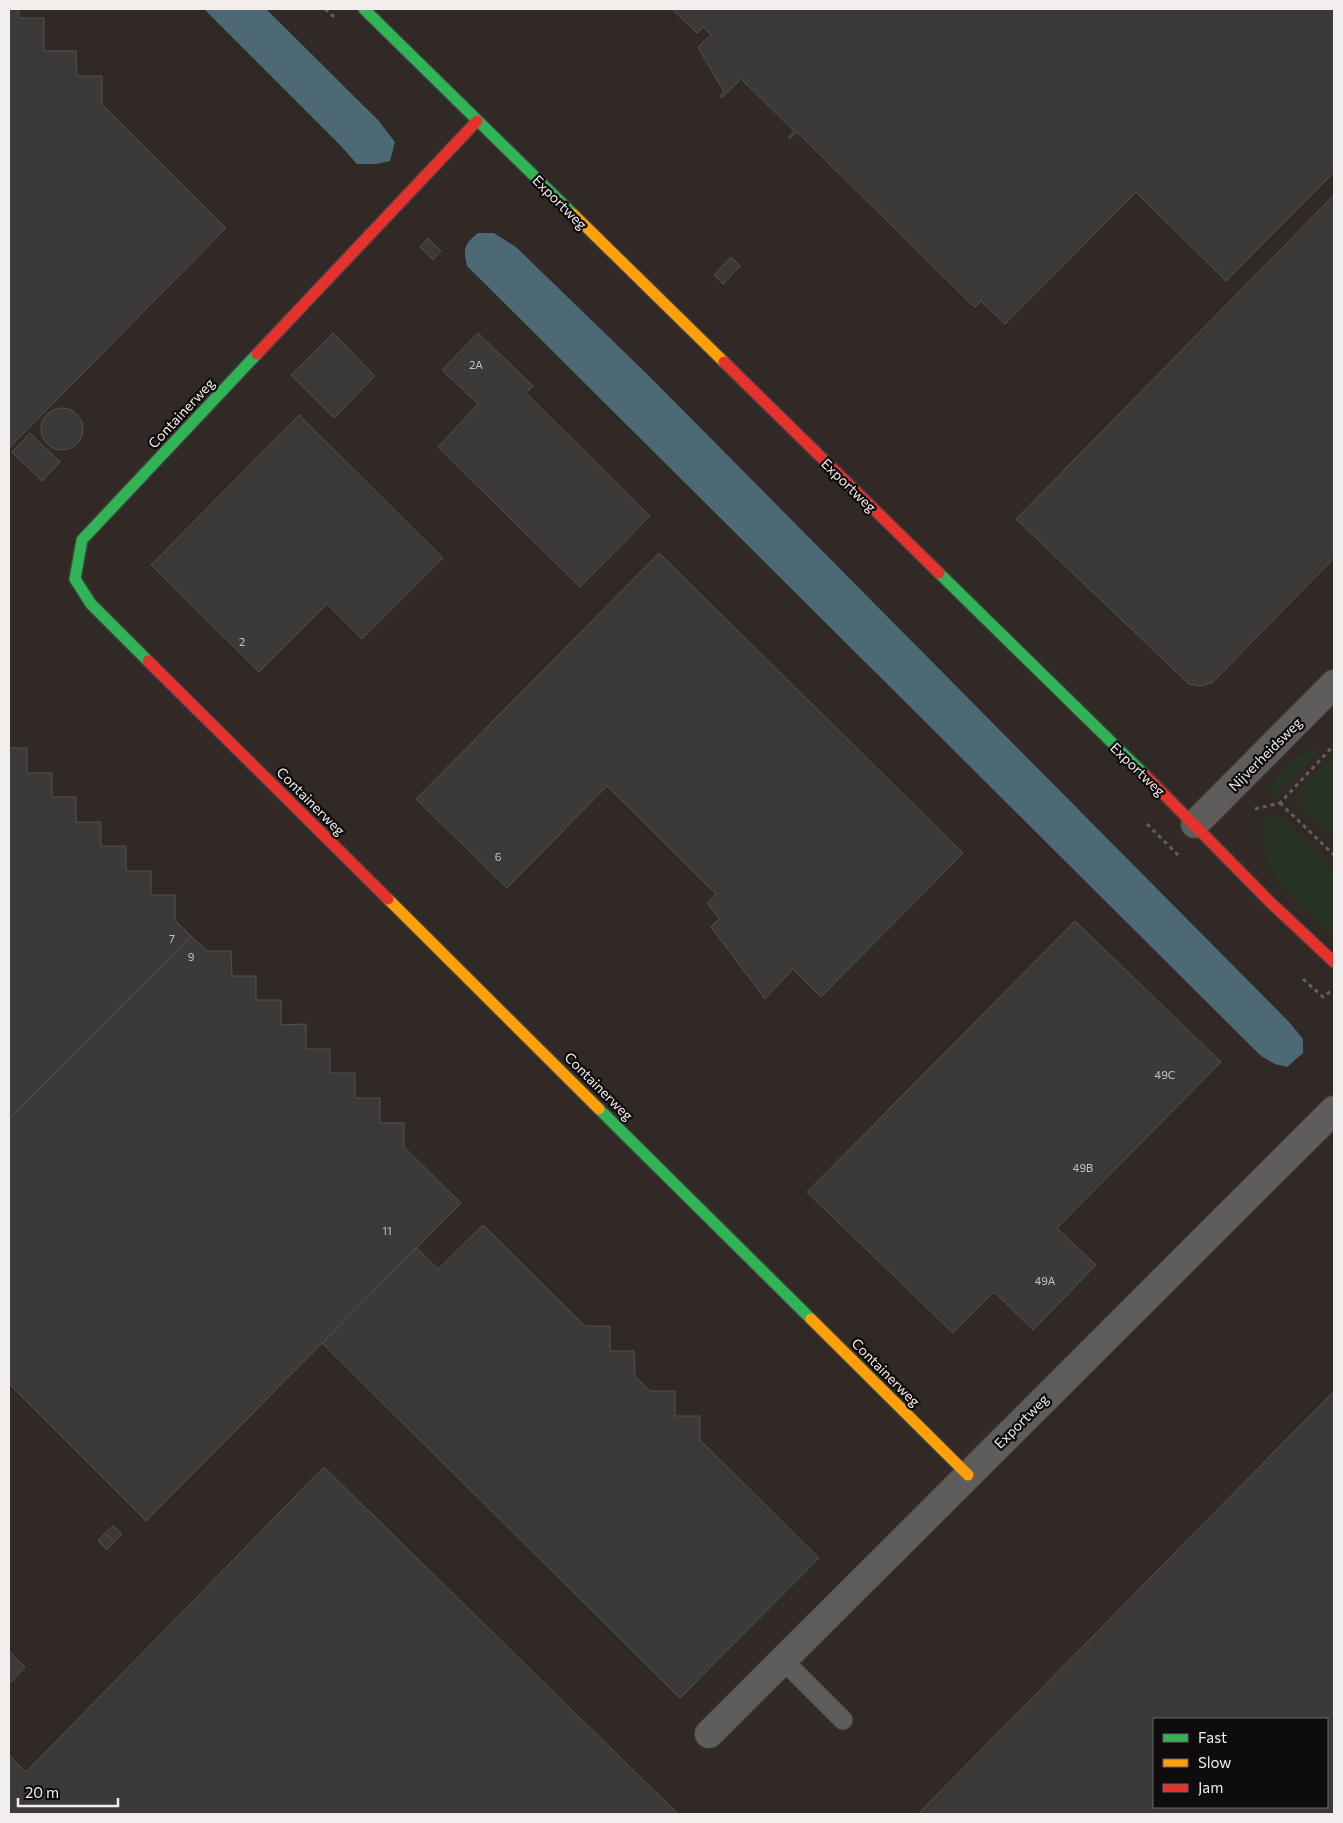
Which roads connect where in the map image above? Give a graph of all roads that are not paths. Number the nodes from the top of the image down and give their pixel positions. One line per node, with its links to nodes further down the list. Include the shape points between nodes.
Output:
1 (364, 9): 2 (street, Exportweg)
2 (477, 120): 4 (street, Exportweg); 7 (street, Containerweg, via 82,540 75,579 91,604)
3 (1334, 684): 4 (street, Nijverheidsweg)
4 (1195, 824): 5 (street, Exportweg, via 1270,902)
5 (1334, 962)
6 (1334, 1110): 7 (street, Exportweg)
7 (968, 1475): 8 (street, Exportweg)
8 (783, 1660): 9 (lane); 10 (street, Exportweg)
9 (843, 1720)
10 (709, 1734)

